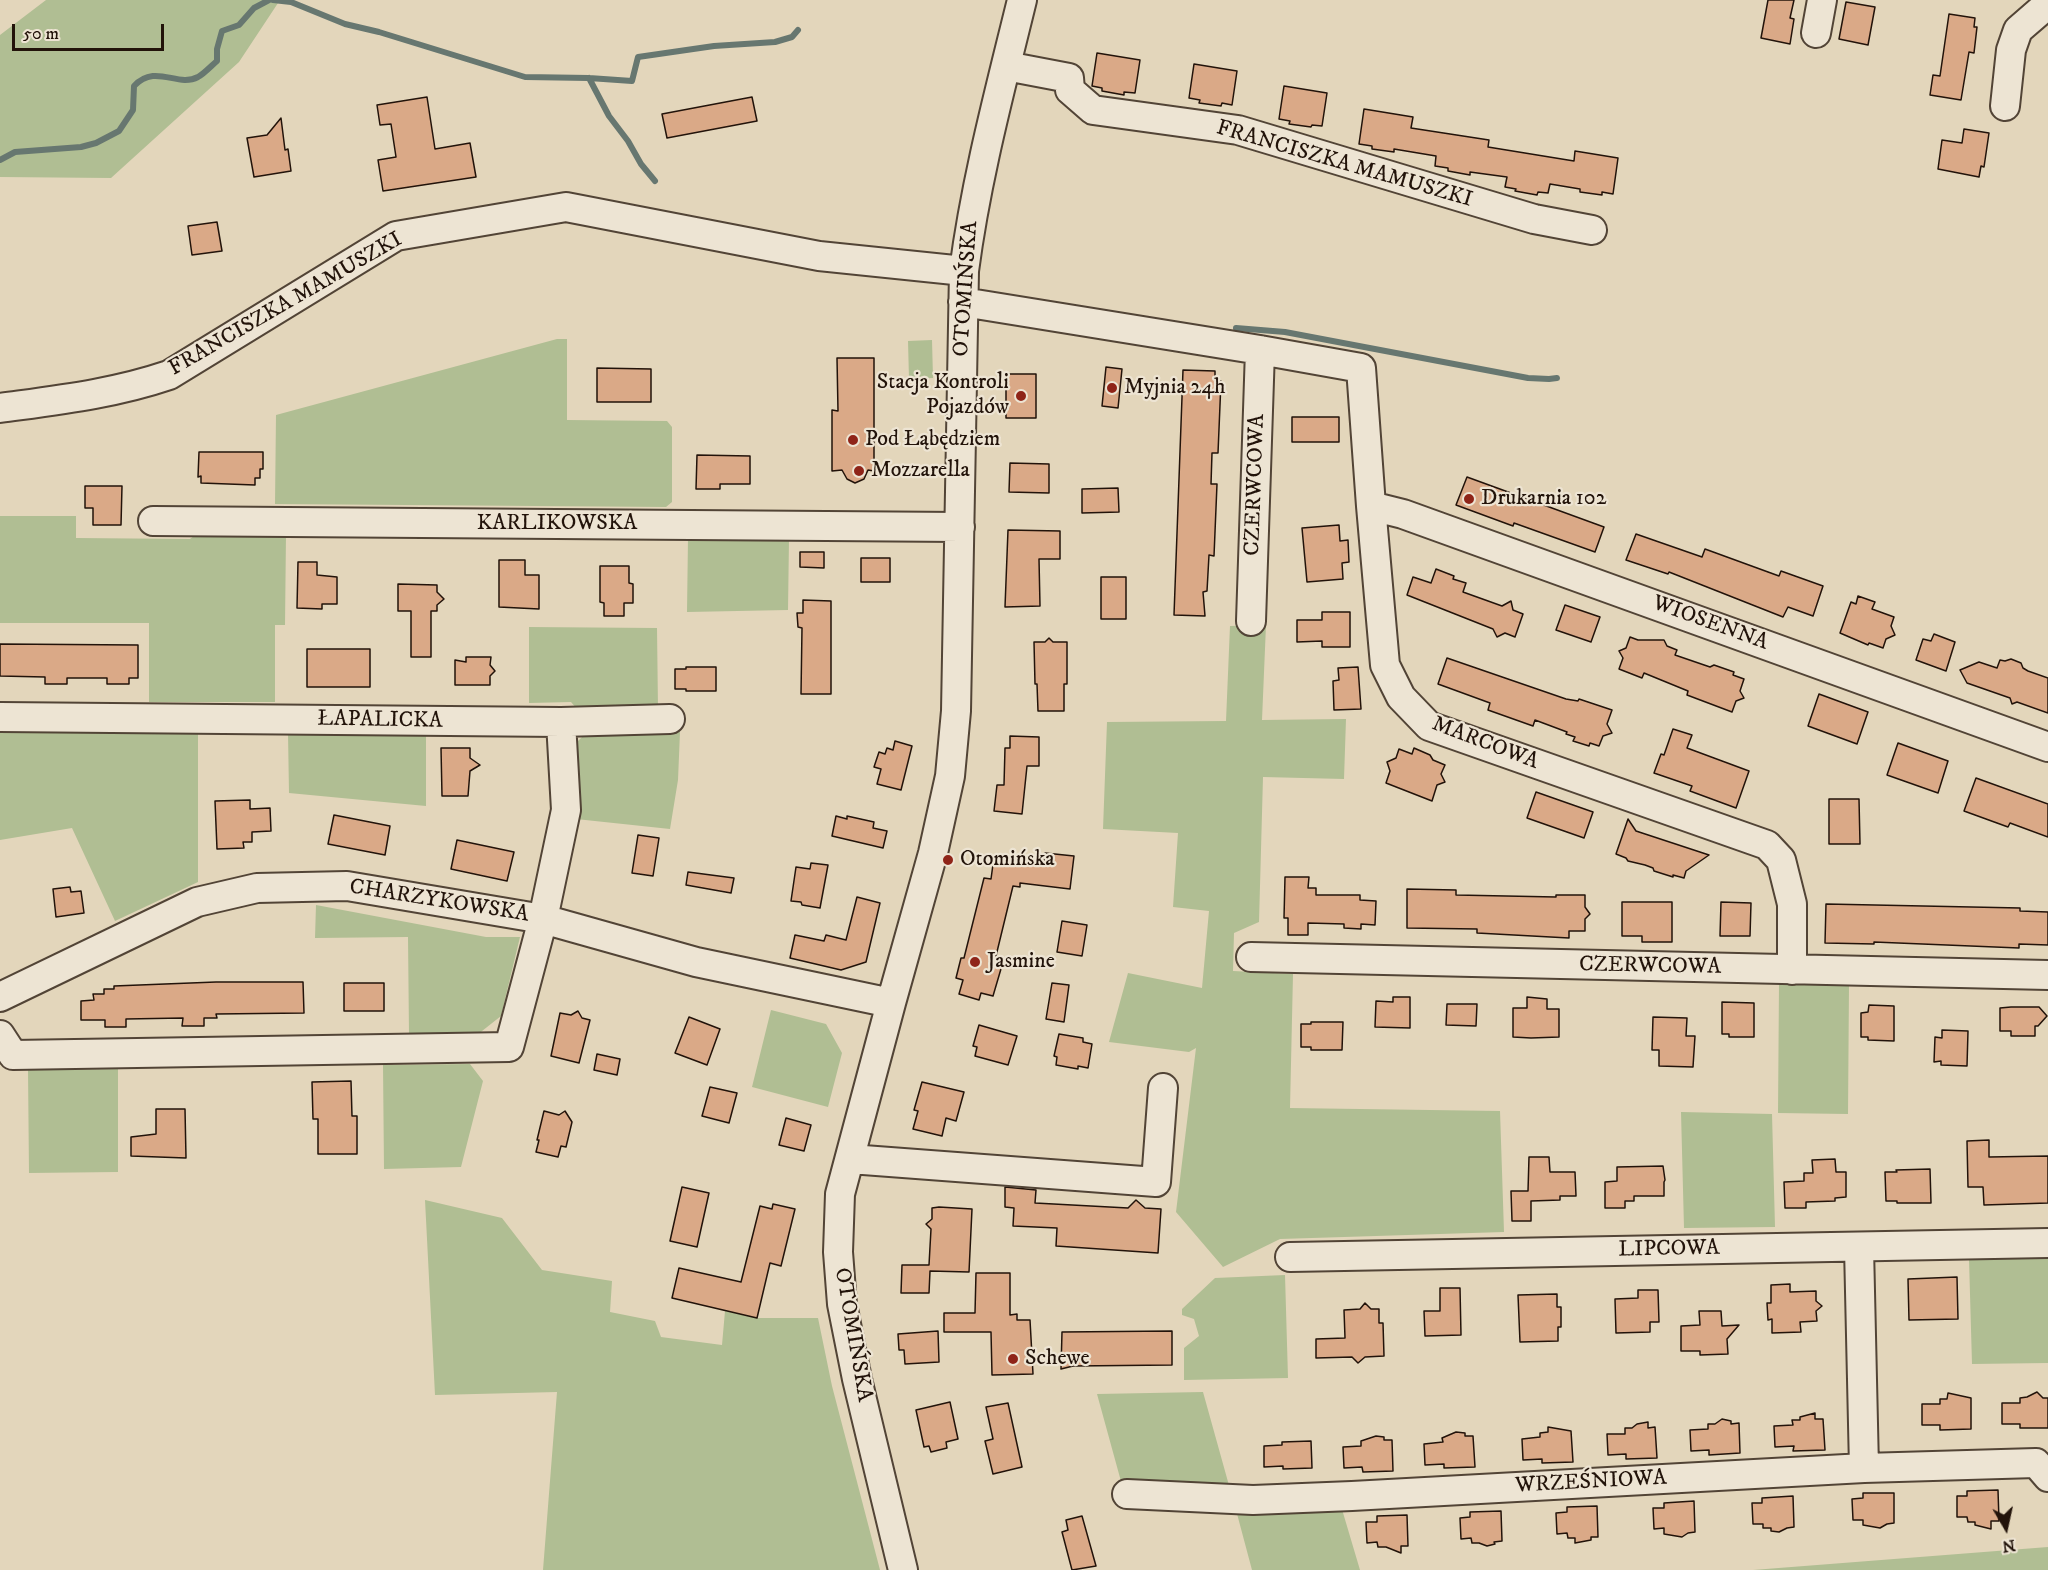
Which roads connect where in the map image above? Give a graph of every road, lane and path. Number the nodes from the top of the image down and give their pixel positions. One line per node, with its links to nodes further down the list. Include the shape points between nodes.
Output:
1 (1022, 0): 5 (street, OTOMIŃSKA)
2 (1822, 0): 4 (street)
3 (2048, 4): 6 (street, via 2018,30 2011,50)
4 (1816, 33)
5 (1006, 66): 7 (street, FRANCISZKA MAMUSZKI, via 1069,78 1070,90 1093,110 1238,130 1534,219); 8 (street, OTOMIŃSKA, via 980,172)
6 (2005, 106)
7 (1592, 230)
8 (964, 271): 9 (street, OTOMIŃSKA); 11 (street, FRANCISZKA MAMUSZKI, via 819,256 566,207 396,236 170,375 90,396)
9 (963, 302): 10 (street); 14 (street, OTOMIŃSKA)
10 (1260, 350): 12 (street, MARCOWA, via 1362,368); 15 (street, CZERWCOWA)
11 (0, 408)
12 (1371, 506): 19 (street, WIOSENNA, via 1425,522); 22 (street, MARCOWA, via 1385,665 1401,697 1429,726 1767,845 1781,860 1792,904)
13 (153, 520): 14 (street, KARLIKOWSKA)
14 (960, 527): 25 (street, OTOMIŃSKA, via 956,711 950,776)
15 (1251, 621)
16 (0, 717): 18 (street, ŁAPALICKA)
17 (670, 719): 18 (street, ŁAPALICKA)
18 (561, 722): 20 (street, via 566,810)
19 (2048, 747)
20 (543, 920): 24 (street, CHARZYKOWSKA, via 347,886 257,888 197,902); 25 (street, CHARZYKOWSKA, via 696,962); 26 (street, via 509,1047 13,1055)
21 (1251, 957): 22 (street, CZERWCOWA)
22 (1792, 970): 23 (street, CZERWCOWA)
23 (2048, 975)
24 (0, 997)
25 (891, 1003): 28 (street, OTOMIŃSKA)
26 (0, 1035)
27 (1163, 1088): 28 (street, via 1156,1182)
28 (850, 1159): 35 (street, OTOMIŃSKA, via 840,1194 838,1252 842,1304)
29 (2048, 1243): 30 (street, LIPCOWA)
30 (1859, 1247): 31 (street, LIPCOWA); 32 (street)
31 (1290, 1257)
32 (1864, 1468): 33 (street, WRZEŚNIOWA, via 2036,1463); 34 (street, WRZEŚNIOWA, via 1253,1500)
33 (2048, 1477)
34 (1127, 1494)
35 (903, 1570)

